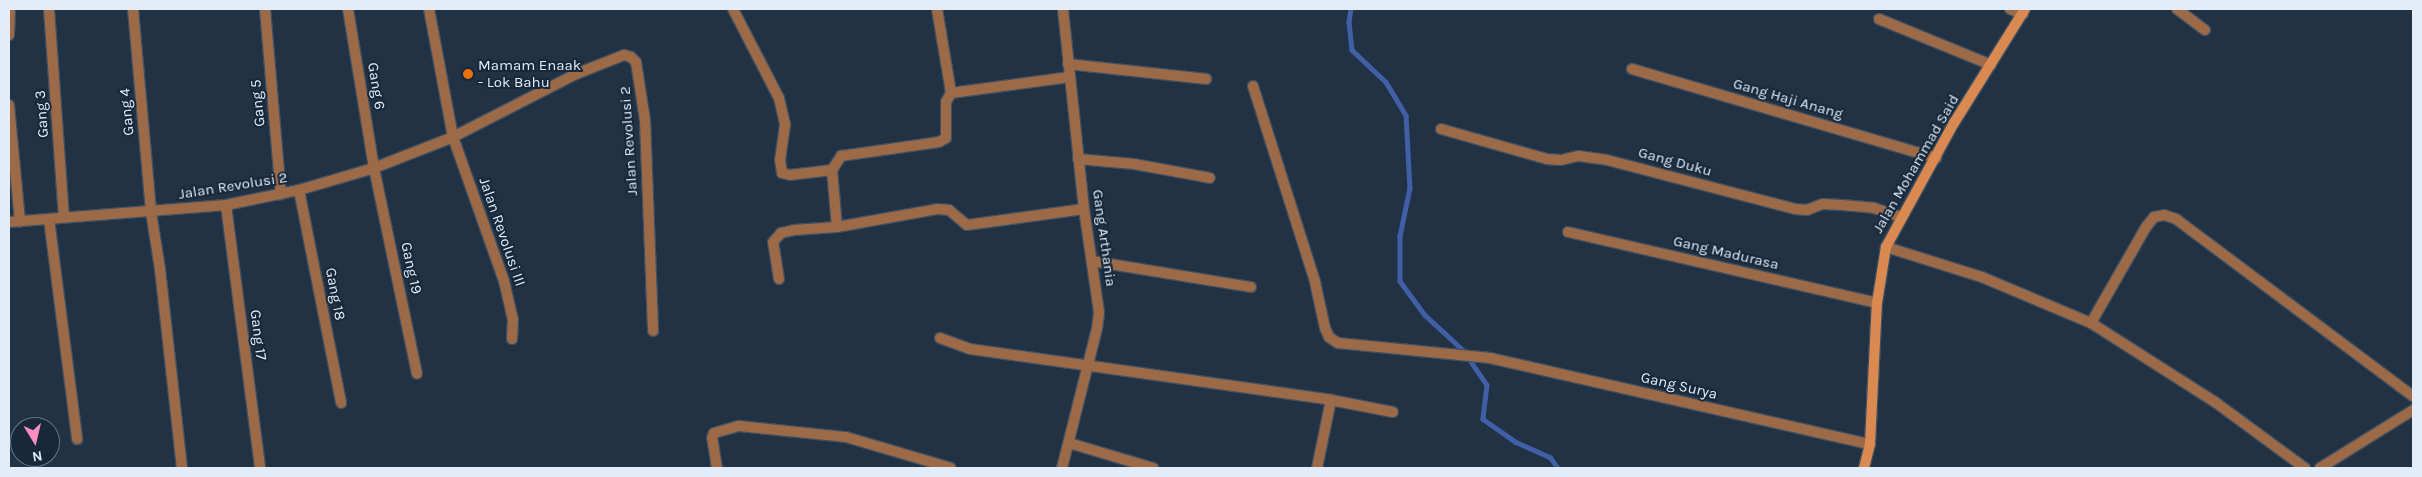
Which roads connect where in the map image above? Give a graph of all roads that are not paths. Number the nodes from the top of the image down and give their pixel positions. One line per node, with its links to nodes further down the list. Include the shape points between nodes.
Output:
1 (10, 9): 15 (street)
2 (49, 9): 36 (street, Gang 3)
3 (133, 9): 35 (street, Gang 4)
4 (265, 9): 32 (street, Gang 5)
5 (348, 9): 28 (street, Gang 6)
6 (429, 9): 25 (street)
7 (733, 9): 29 (street, via 779,98 786,125 780,170 790,175)
8 (938, 9): 22 (street)
9 (1064, 9): 16 (street, Gang Arthania)
10 (2010, 9): 12 (street)
11 (2177, 9): 14 (street)
12 (2024, 11): 17 (street, Jalan Mohammad Said)
13 (1879, 19): 17 (street)
14 (2205, 30)
15 (9, 35)
16 (1068, 64): 19 (street, Gang Arthania); 20 (street)
17 (1991, 65): 26 (street, Jalan Mohammad Said)
18 (1632, 69): 26 (street, Gang Haji Anang)
19 (1070, 77): 22 (street); 27 (street, Gang Arthania)
20 (1206, 79)
21 (1253, 86): 61 (street, Gang Surya, via 1315,282 1329,337 1338,344 1482,356)
22 (951, 93): 29 (street, via 946,102 946,138 939,142 841,156)
23 (9, 105): 39 (street)
24 (1441, 129): 37 (street, Gang Duku, via 1547,159 1579,156 1607,160 1794,209 1807,210 1829,204 1874,208)
25 (453, 137): 28 (street, Jalan Revolusi 2); 49 (street, Jalan Revolusi 2, via 576,74 624,56 631,57 636,62 640,80 645,120); 51 (street, Jalan Revolusi III, via 504,281 513,320)
26 (1936, 158): 37 (street, Jalan Mohammad Said)
27 (1078, 159): 30 (street, via 1134,164); 34 (street, Gang Arthania)
28 (374, 168): 31 (street, Jalan Revolusi 2); 53 (street, Gang 19)
29 (832, 170): 41 (street)
30 (1210, 178)
31 (300, 190): 32 (street, Jalan Revolusi 2); 56 (street, Gang 18)
32 (281, 194): 33 (street, Jalan Revolusi 2)
33 (226, 205): 35 (street, Jalan Revolusi 2); 63 (street, Gang 17)
34 (1084, 209): 41 (street, via 967,224 949,210 938,209); 44 (street, Gang Arthania)
35 (151, 212): 36 (street, Jalan Revolusi 2); 62 (street, Gang 4)
36 (64, 217): 38 (street, Jalan Revolusi 2)
37 (1901, 217): 43 (street, Jalan Mohammad Said)
38 (49, 218): 39 (street, Jalan Revolusi 2); 59 (street)
39 (20, 221): 40 (street, Jalan Revolusi 2)
40 (9, 222)
41 (837, 227): 45 (street, via 781,233 773,242)
42 (1568, 232): 47 (street, Gang Madurasa)
43 (1886, 247): 47 (street, Jalan Mohammad Said); 48 (street, via 1982,277)
44 (1092, 261): 46 (street); 52 (street, Gang Arthania, via 1099,312)
45 (779, 279)
46 (1251, 287)
47 (1877, 303): 61 (street, Jalan Mohammad Said)
48 (2091, 323): 54 (street, via 2146,227 2154,217 2164,215 2176,219); 70 (street, via 2215,402)
49 (653, 331)
50 (940, 338): 52 (street, via 970,349)
51 (512, 339)
52 (1088, 366): 55 (street); 60 (street, Gang Arthania)
53 (416, 374)
54 (2413, 396)
55 (1331, 400): 58 (street); 68 (street)
56 (341, 403)
57 (2413, 410): 71 (street)
58 (1393, 412)
59 (77, 439)
60 (1069, 443): 66 (street, Gang Arthania); 67 (street)
61 (1870, 444): 69 (street, Jalan Mohammad Said)
62 (182, 468)
63 (260, 468)
64 (717, 468): 65 (street, via 714,433 739,426 846,437)
65 (951, 468)
66 (1062, 468)
67 (1153, 468)
68 (1317, 468)
69 (1864, 468)
70 (2305, 468)
71 (2320, 468)

